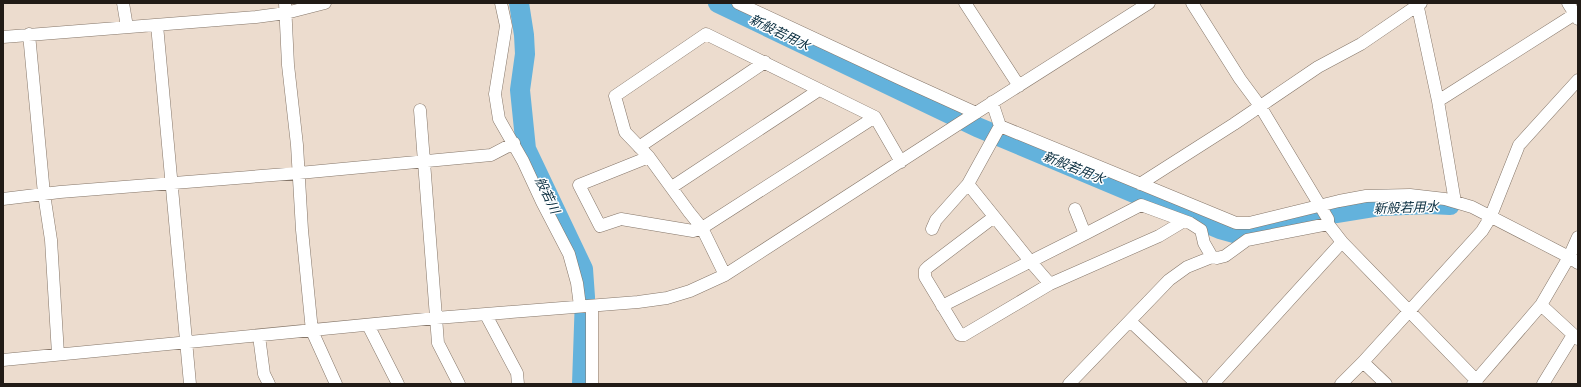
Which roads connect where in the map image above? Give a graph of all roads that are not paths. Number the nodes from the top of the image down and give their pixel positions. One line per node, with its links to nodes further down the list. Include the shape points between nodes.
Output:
1 (123, 3): 13 (street)
2 (325, 3): 10 (street)
3 (501, 3): 27 (street, via 506,26 495,94 499,119)
4 (738, 3): 24 (street)
5 (965, 3): 18 (street)
6 (1149, 3): 18 (street)
7 (1192, 3): 22 (street)
8 (1568, 3): 11 (street)
9 (1419, 4): 20 (street); 22 (street, via 1361,44 1318,66)
10 (286, 8): 12 (street, via 256,17); 32 (street, via 288,65)
11 (1576, 16): 20 (street)
12 (157, 24): 13 (street); 33 (street)
13 (127, 27): 14 (street)
14 (29, 34): 15 (street); 37 (street)
15 (3, 37)
16 (765, 62): 19 (street); 28 (street); 28 (street, via 706,34 615,96 625,132)
17 (1578, 80): 43 (street, via 1519,145)
18 (1018, 86): 21 (street)
19 (819, 90): 25 (street); 36 (street)
20 (1438, 101): 39 (street)
21 (992, 102): 24 (street); 26 (street)
22 (1260, 106): 35 (street); 40 (street)
23 (420, 110): 30 (street)
24 (973, 114): 31 (street)
25 (875, 117): 31 (street); 46 (street)
26 (1000, 126): 34 (street); 35 (street)
27 (514, 143): 30 (street, via 491,155); 57 (street, via 569,254)
28 (639, 147): 29 (street)
29 (649, 157): 36 (street); 46 (street, via 579,185 600,226 621,219 693,231)
30 (424, 161): 32 (street); 61 (street)
31 (901, 162): 54 (street)
32 (299, 173): 33 (street); 64 (street)
33 (172, 183): 37 (street); 67 (street)
34 (968, 184): 42 (street); 47 (street, via 936,220)
35 (1140, 184): 40 (street, via 1236,224)
36 (672, 187): 46 (street)
37 (44, 194): 38 (street); 68 (street, via 51,240)
38 (3, 200)
39 (1455, 202): 40 (street, via 1410,195 1366,196); 43 (street, via 1472,207)
40 (1320, 206): 45 (street)
41 (1074, 209): 48 (street)
42 (994, 216): 53 (street); 58 (street, via 925,270 925,277)
43 (1490, 218): 52 (street); 59 (street, via 1482,231)
44 (1184, 221): 48 (street, via 1141,205); 51 (street, via 1201,230); 55 (street, via 1159,236)
45 (1328, 222): 50 (street); 51 (street, via 1247,240 1225,256)
46 (702, 228): 54 (street)
47 (932, 229)
48 (1085, 234): 53 (street)
49 (1578, 237): 52 (street)
50 (1342, 242): 59 (street); 81 (street)
51 (1212, 258): 62 (street, via 1187,267 1169,280)
52 (1574, 260): 56 (street)
53 (1030, 261): 55 (street); 58 (street)
54 (725, 274): 57 (street, via 690,291 667,298)
55 (1050, 284): 58 (street, via 960,335)
56 (1541, 305): 66 (street); 71 (street)
57 (586, 306): 60 (street); 78 (street)
58 (942, 306)
59 (1409, 311): 70 (street); 71 (street)
60 (486, 314): 61 (street); 77 (street, via 517,373)
61 (436, 318): 63 (street); 76 (street, via 438,343)
62 (1130, 321): 79 (street); 80 (street)
63 (368, 325): 64 (street); 75 (street)
64 (312, 331): 65 (street); 74 (street)
65 (259, 336): 67 (street); 73 (street, via 264,374)
66 (1576, 337): 84 (street)
67 (186, 343): 68 (street); 72 (street)
68 (58, 354): 69 (street)
69 (3, 360)
70 (1363, 362): 82 (street); 83 (street)
71 (1475, 382)
72 (190, 384)
73 (269, 384)
74 (336, 384)
75 (398, 384)
76 (459, 384)
77 (518, 384)
78 (592, 384)
79 (1068, 384)
80 (1197, 384)
81 (1212, 384)
82 (1341, 384)
83 (1386, 384)
84 (1543, 384)

